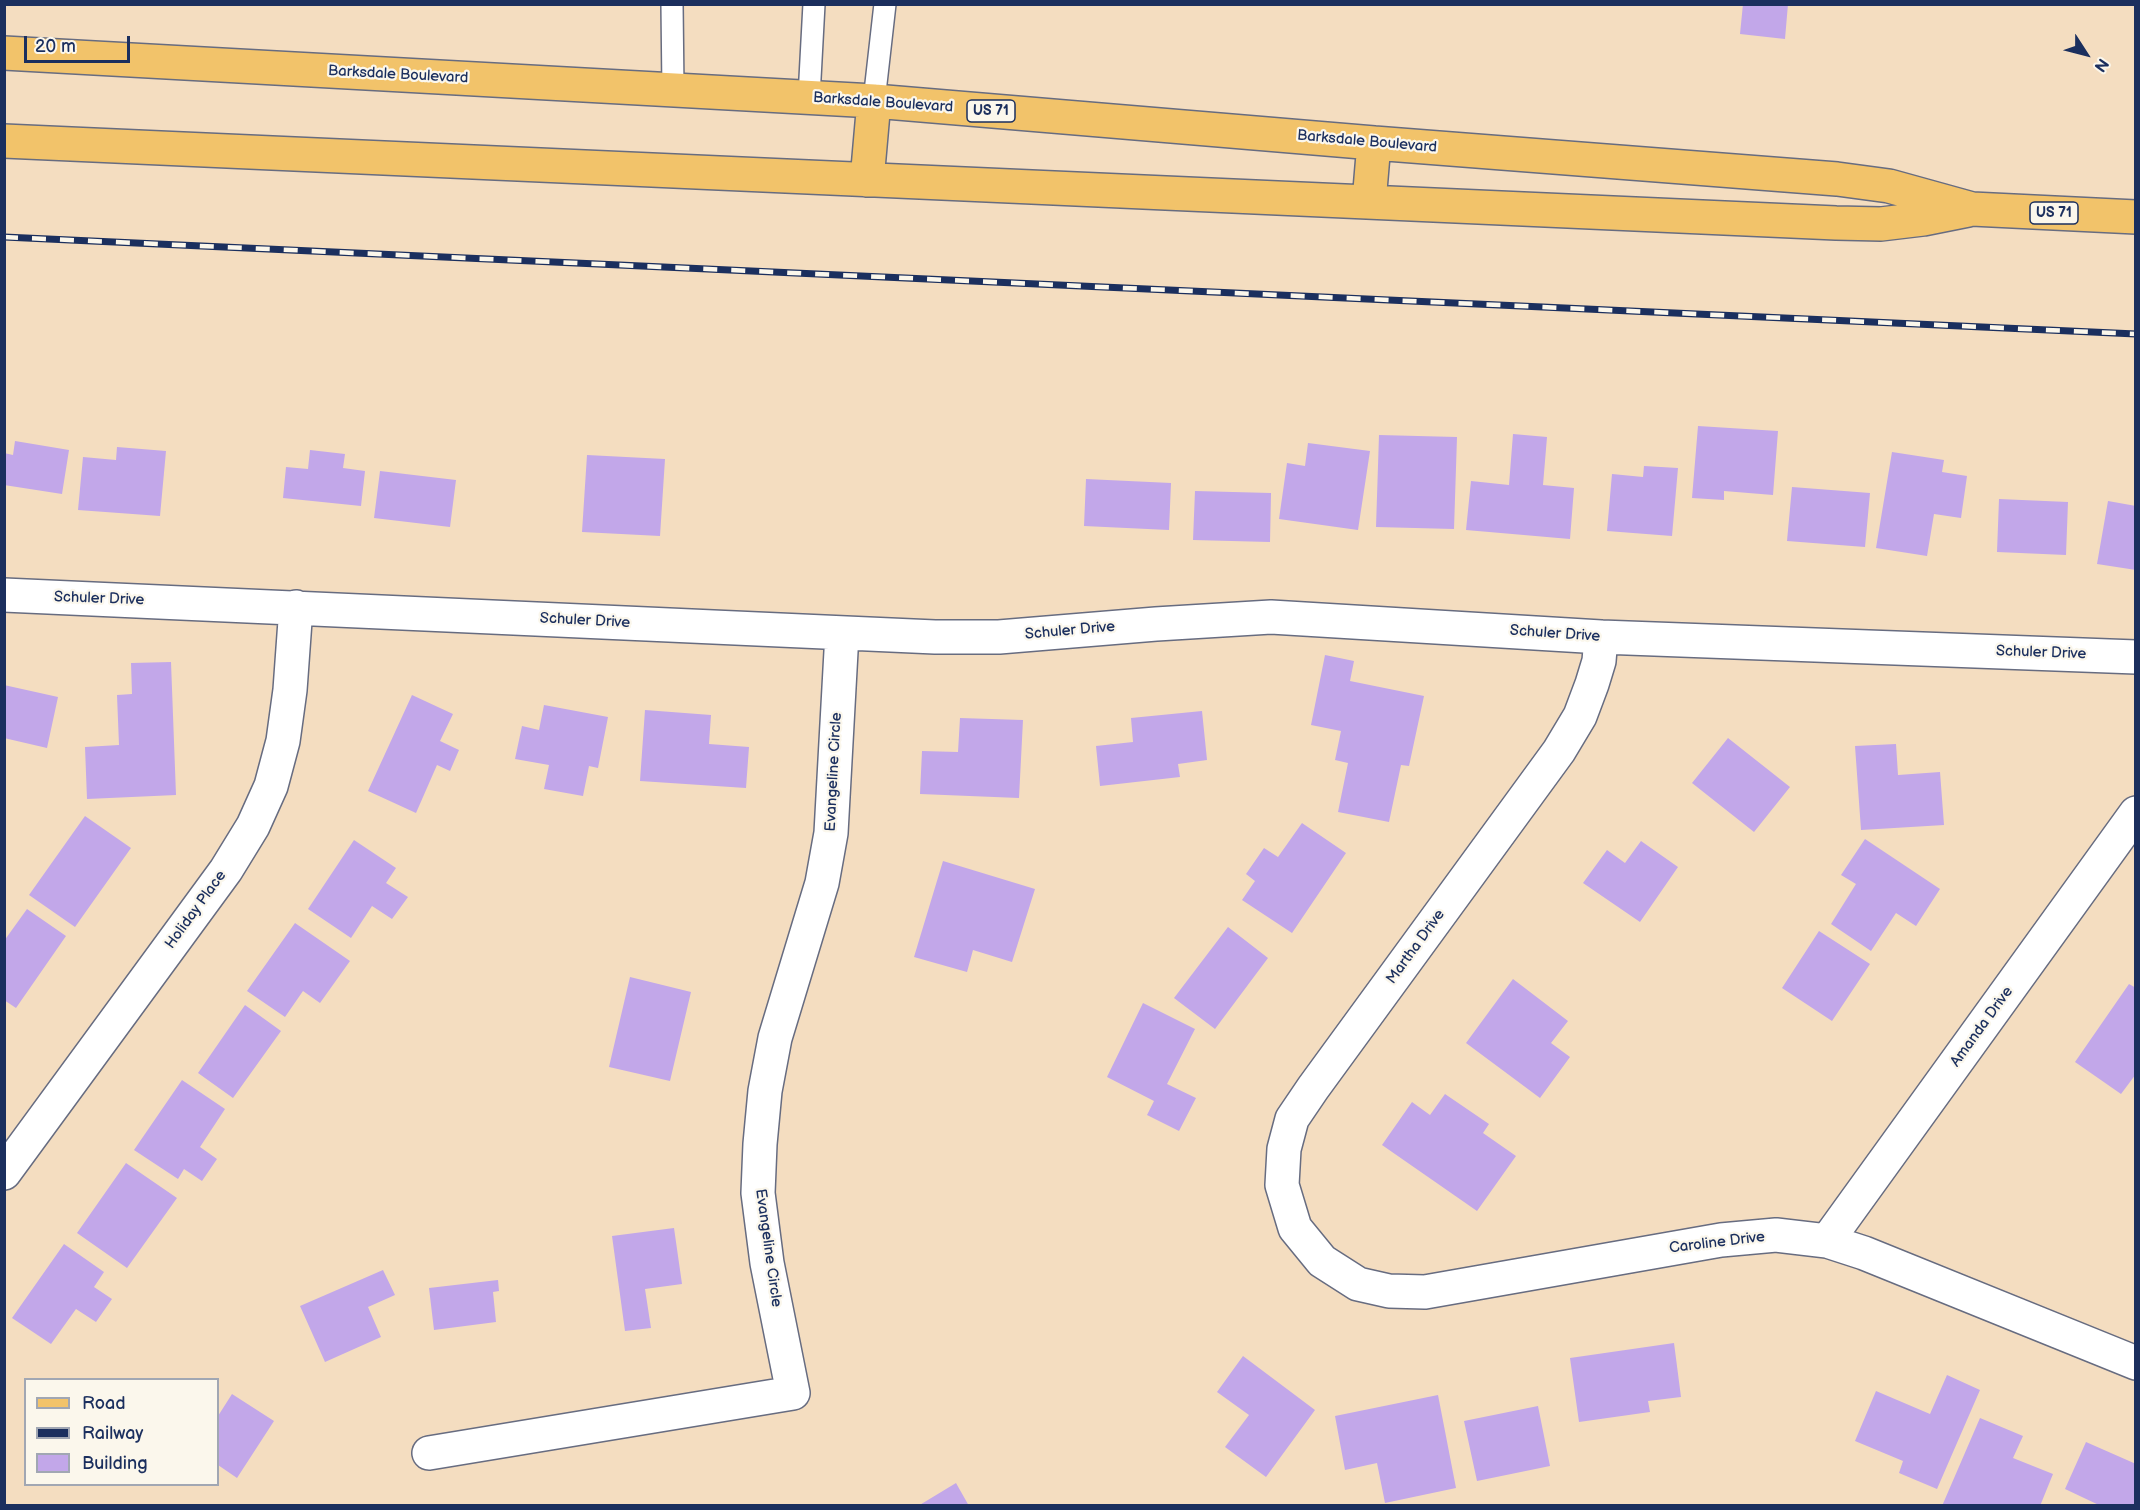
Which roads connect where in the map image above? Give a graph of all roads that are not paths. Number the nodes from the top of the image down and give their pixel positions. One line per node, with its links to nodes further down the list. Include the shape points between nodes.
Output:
1 (672, 4): 5 (lane)
2 (814, 4): 6 (lane)
3 (885, 4): 7 (lane)
4 (4, 53): 5 (main road, Barksdale Boulevard / US 71)
5 (673, 90): 6 (main road, Barksdale Boulevard / US 71)
6 (809, 97): 7 (main road, Barksdale Boulevard / US 71)
7 (874, 101): 9 (main road, Barksdale Boulevard / US 71); 10 (main road)
8 (4, 141): 10 (main road, Barksdale Boulevard / US 71)
9 (1374, 143): 11 (main road); 12 (main road, Barksdale Boulevard / US 71, via 1837,179 1889,186)
10 (867, 180): 11 (main road, Barksdale Boulevard / US 71)
11 (1369, 202): 12 (main road, Barksdale Boulevard / US 71, via 1881,224)
12 (1972, 209): 13 (main road, Barksdale Boulevard / US 71)
13 (2136, 217)
14 (4, 595): 15 (street, Schuler Drive)
15 (296, 607): 16 (street, Schuler Drive); 20 (street, Holiday Place, via 283,741 271,786 253,826 226,870)
16 (842, 633): 17 (street, Schuler Drive, via 999,637 1271,617); 24 (street, Evangeline Circle, via 831,833 822,883 775,1038 760,1144 758,1192 767,1263 793,1393)
17 (1601, 637): 18 (street, Schuler Drive); 22 (street, Martha Drive, via 1592,684 1580,716 1559,751 1292,1119 1284,1149 1282,1185 1295,1228)
18 (2136, 657)
19 (2136, 813): 21 (street, Amanda Drive)
20 (4, 1173)
21 (1827, 1241): 22 (street, Caroline Drive, via 1776,1235 1721,1240 1425,1292 1389,1291 1358,1284); 23 (street, Caroline Drive)
22 (1322, 1261)
23 (2136, 1363)
24 (429, 1453)

